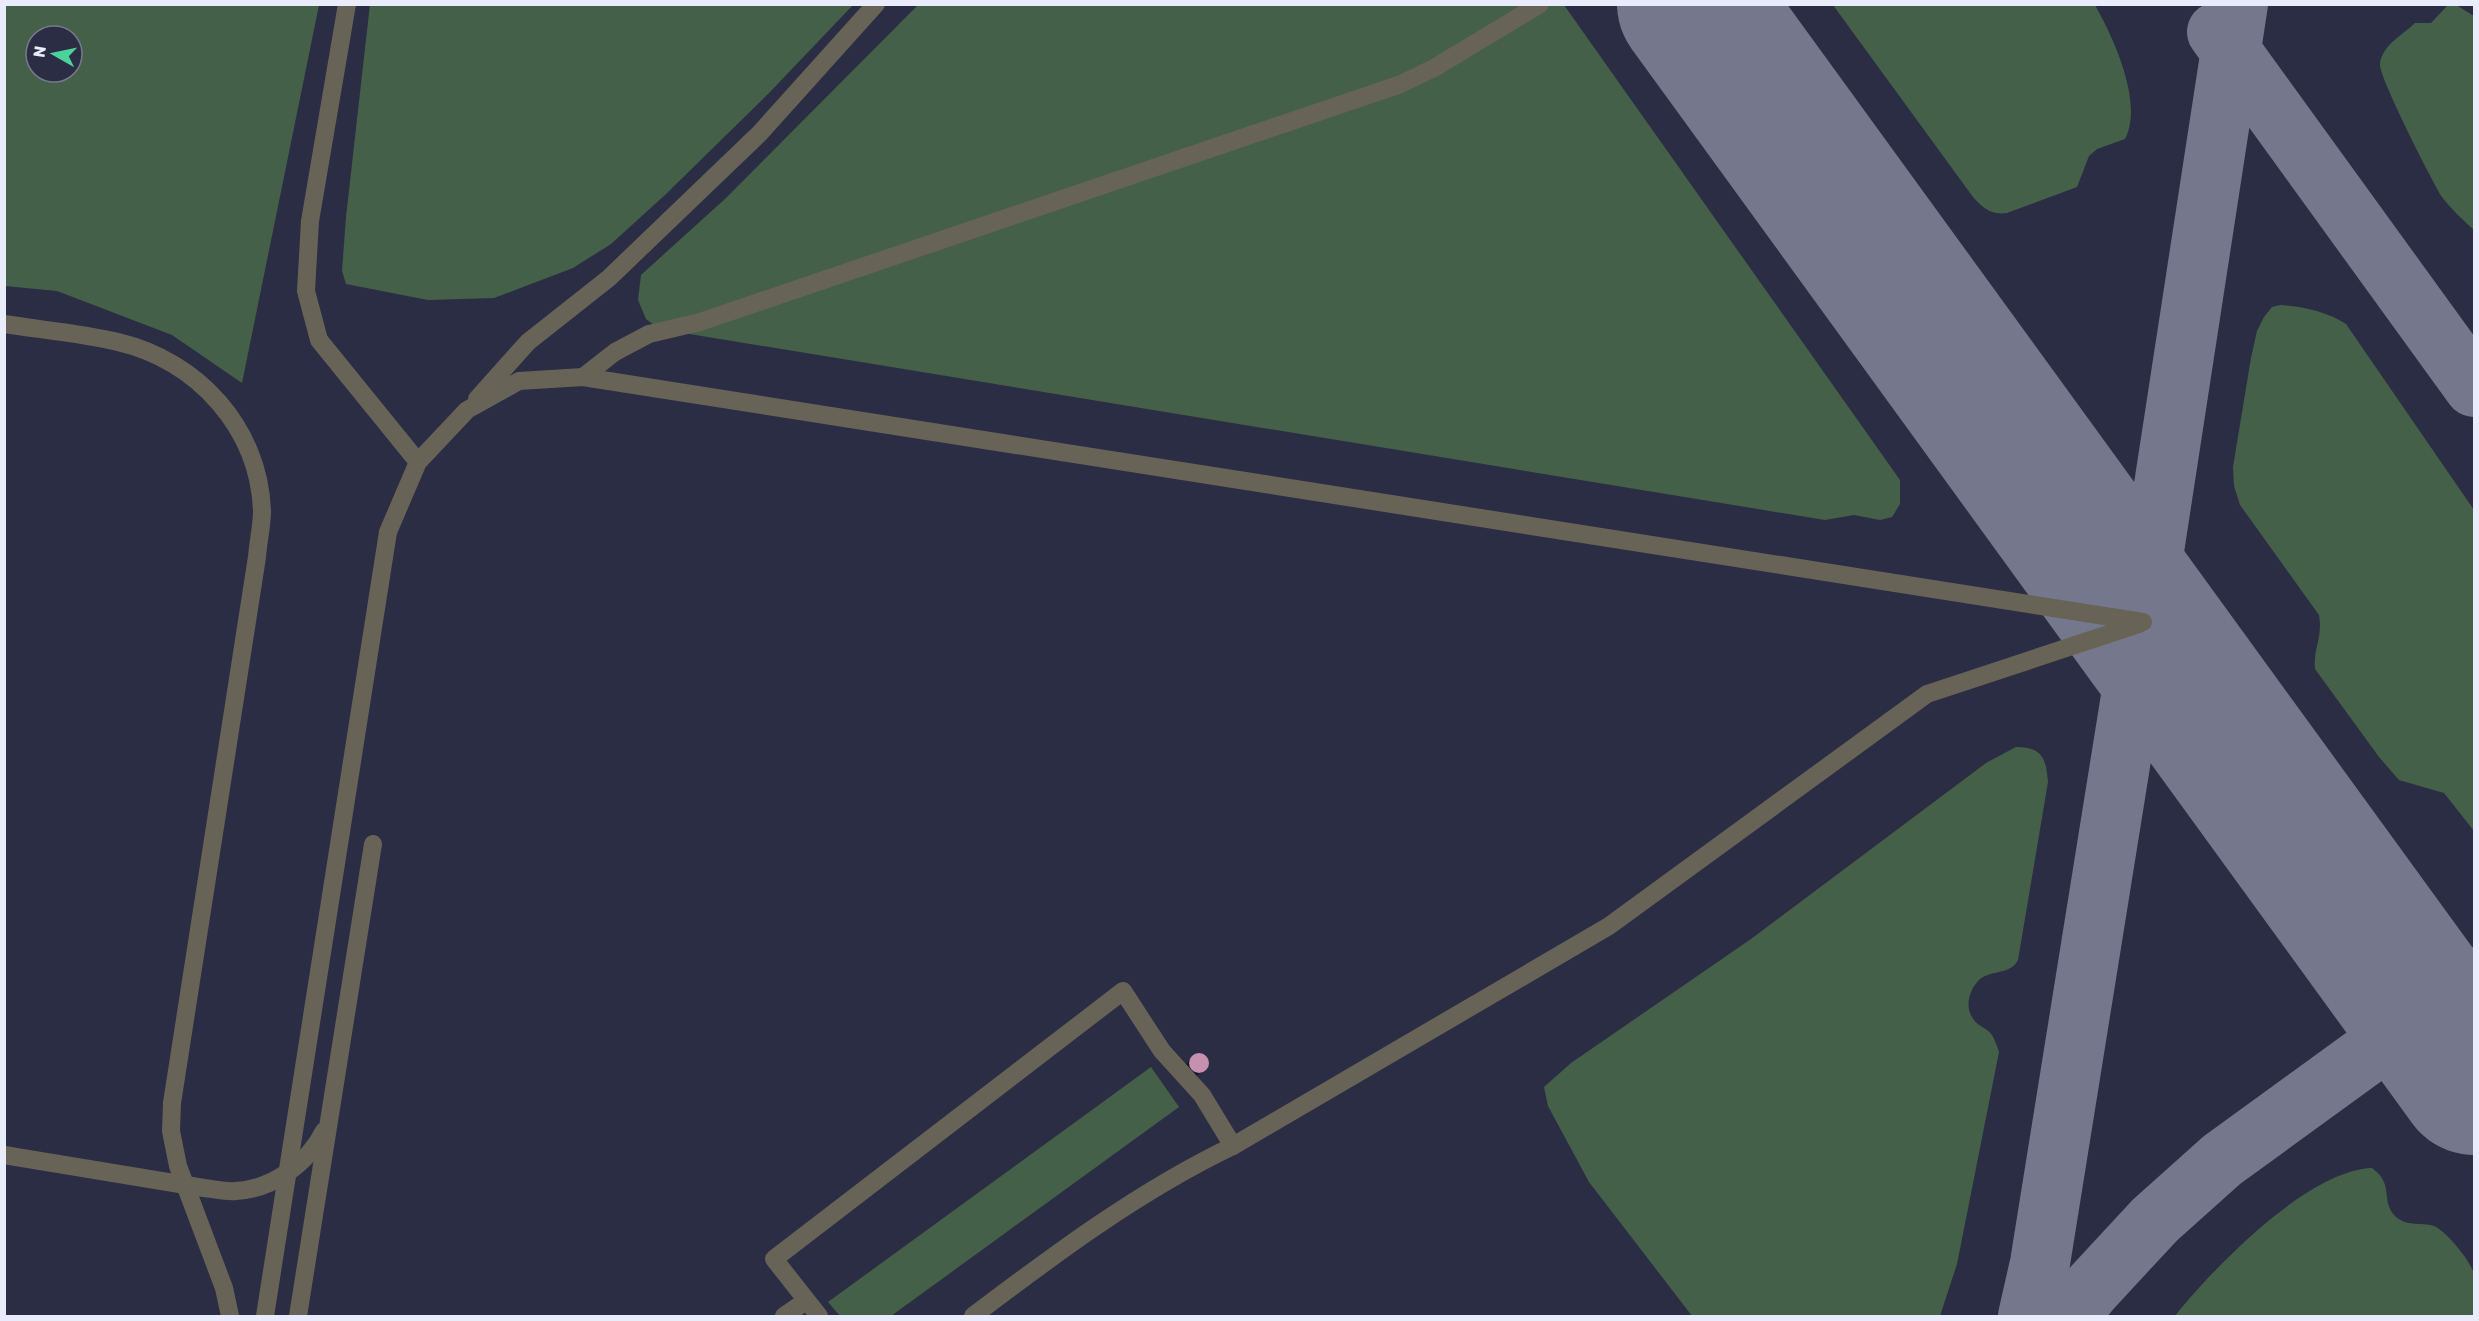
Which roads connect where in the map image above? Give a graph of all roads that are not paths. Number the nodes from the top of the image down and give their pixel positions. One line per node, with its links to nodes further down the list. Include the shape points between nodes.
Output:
1 (347, 4): 7 (lane, via 310,221 306,291 319,340)
2 (876, 4): 6 (lane, via 760,134 609,278 528,342)
3 (1540, 4): 5 (lane, via 1401,84 700,322 649,334 615,352)
4 (4, 324): 13 (lane, via 119,342 171,362 205,386 230,417 248,448 256,474 262,512 257,557 172,1103 171,1131)
5 (583, 377): 6 (lane, via 519,381); 10 (lane, via 2143,622 1927,694 1609,926)
6 (467, 410): 7 (lane)
7 (418, 462): 12 (lane, via 388,532)
8 (373, 844): 9 (lane)
9 (328, 1124): 12 (lane, via 319,1142); 17 (lane)
10 (1233, 1146): 14 (lane, via 1202,1095 1162,1051 1123,991 774,1259); 20 (lane, via 1188,1167 1061,1250)
11 (4, 1155): 13 (lane)
12 (286, 1174): 13 (lane, via 263,1186 236,1191); 16 (lane)
13 (186, 1185): 15 (lane, via 224,1288)
14 (806, 1300): 18 (lane); 19 (lane)
15 (230, 1317)
16 (265, 1317)
17 (298, 1317)
18 (784, 1317)
19 (819, 1317)
20 (973, 1317)

